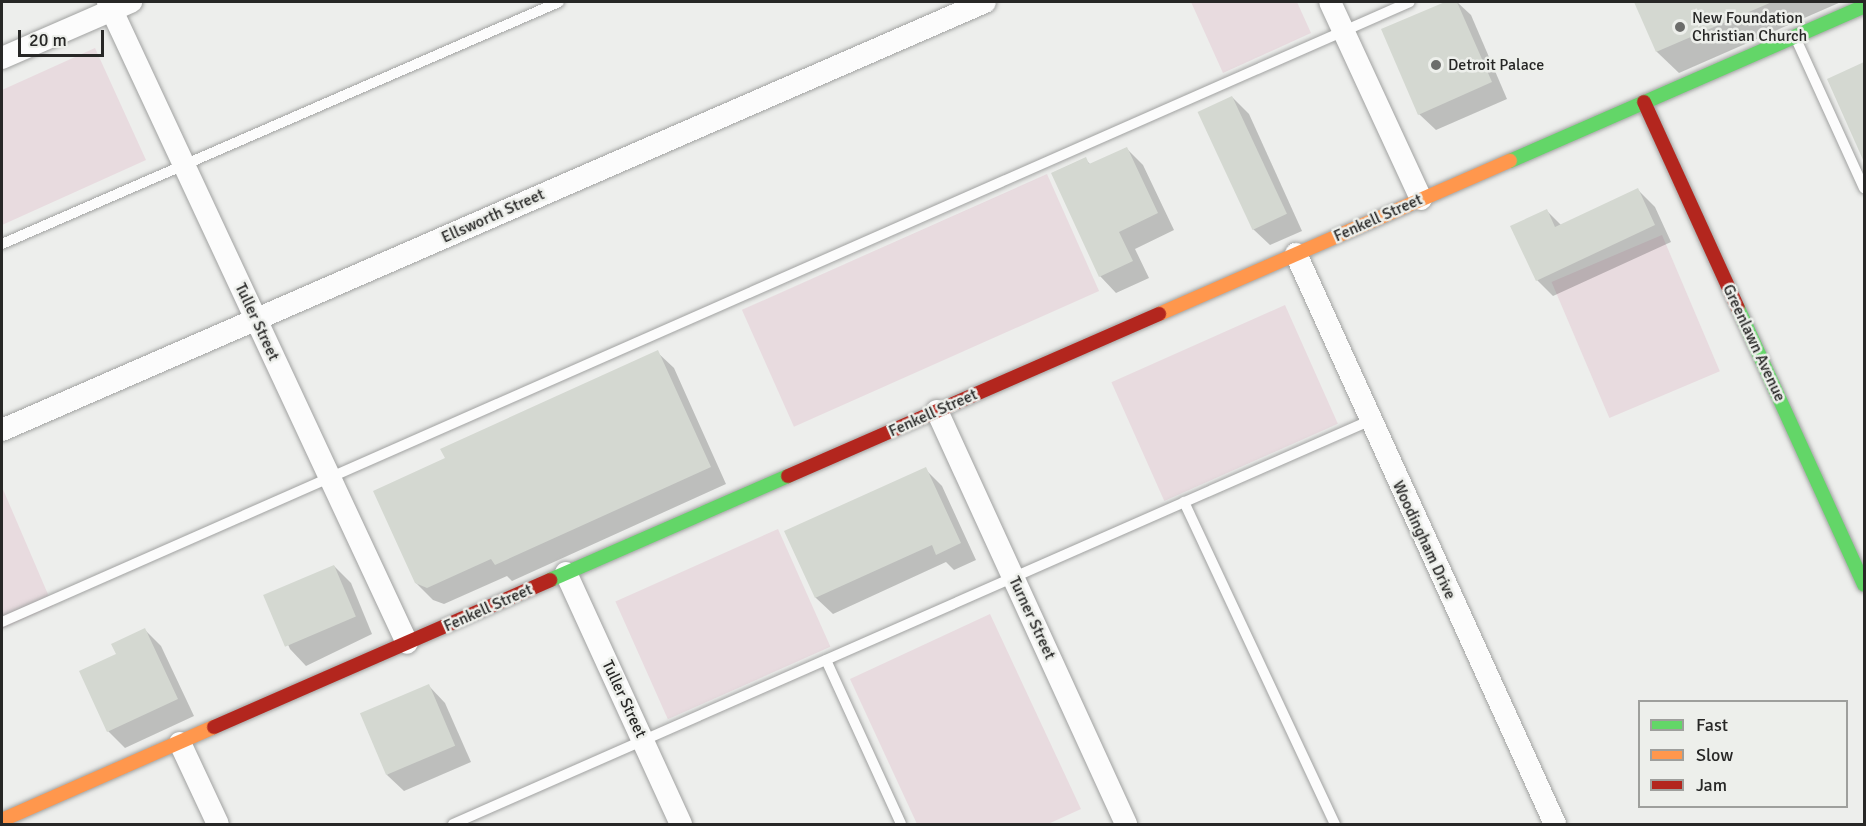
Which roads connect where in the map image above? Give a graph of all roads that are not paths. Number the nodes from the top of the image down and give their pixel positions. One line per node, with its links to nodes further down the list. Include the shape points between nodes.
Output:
1 (559, 2): 11 (lane)
2 (985, 2): 16 (street, Ellsworth Street)
3 (1330, 2): 7 (street)
4 (1410, 2): 7 (lane)
5 (117, 4): 9 (street); 11 (street, Tuller Street)
6 (1864, 6): 8 (street, Fenkell Street)
7 (1343, 30): 13 (street); 20 (lane)
8 (1794, 36): 10 (street, Fenkell Street); 12 (lane)
9 (2, 58)
10 (1644, 102): 13 (street, Fenkell Street); 24 (street, Greenlawn Avenue)
11 (184, 165): 14 (lane); 16 (street, Tuller Street)
12 (1864, 188)
13 (1421, 199): 15 (street, Fenkell Street)
14 (2, 244)
15 (1296, 254): 17 (street, Fenkell Street); 18 (street, Woodingham Drive)
16 (256, 319): 19 (street, Ellsworth Street); 20 (street, Tuller Street)
17 (937, 411): 22 (street, Fenkell Street); 23 (street, Turner Street)
18 (1369, 421): 21 (lane); 37 (street, Woodingham Drive)
19 (2, 430)
20 (329, 478): 25 (lane); 26 (street, Tuller Street)
21 (1185, 502): 23 (lane); 36 (lane)
22 (566, 573): 26 (street, Fenkell Street); 28 (street, Tuller Street)
23 (1014, 578): 27 (lane); 35 (street, Turner Street)
24 (1864, 585)
25 (2, 622)
26 (406, 643): 29 (street, Fenkell Street)
27 (826, 660): 28 (lane); 34 (lane)
28 (643, 741): 32 (lane); 33 (street, Tuller Street)
29 (180, 742): 30 (street, Fenkell Street); 31 (street)
30 (2, 820)
31 (218, 825)
32 (453, 825)
33 (681, 825)
34 (901, 825)
35 (1126, 825)
36 (1335, 825)
37 (1555, 825)

